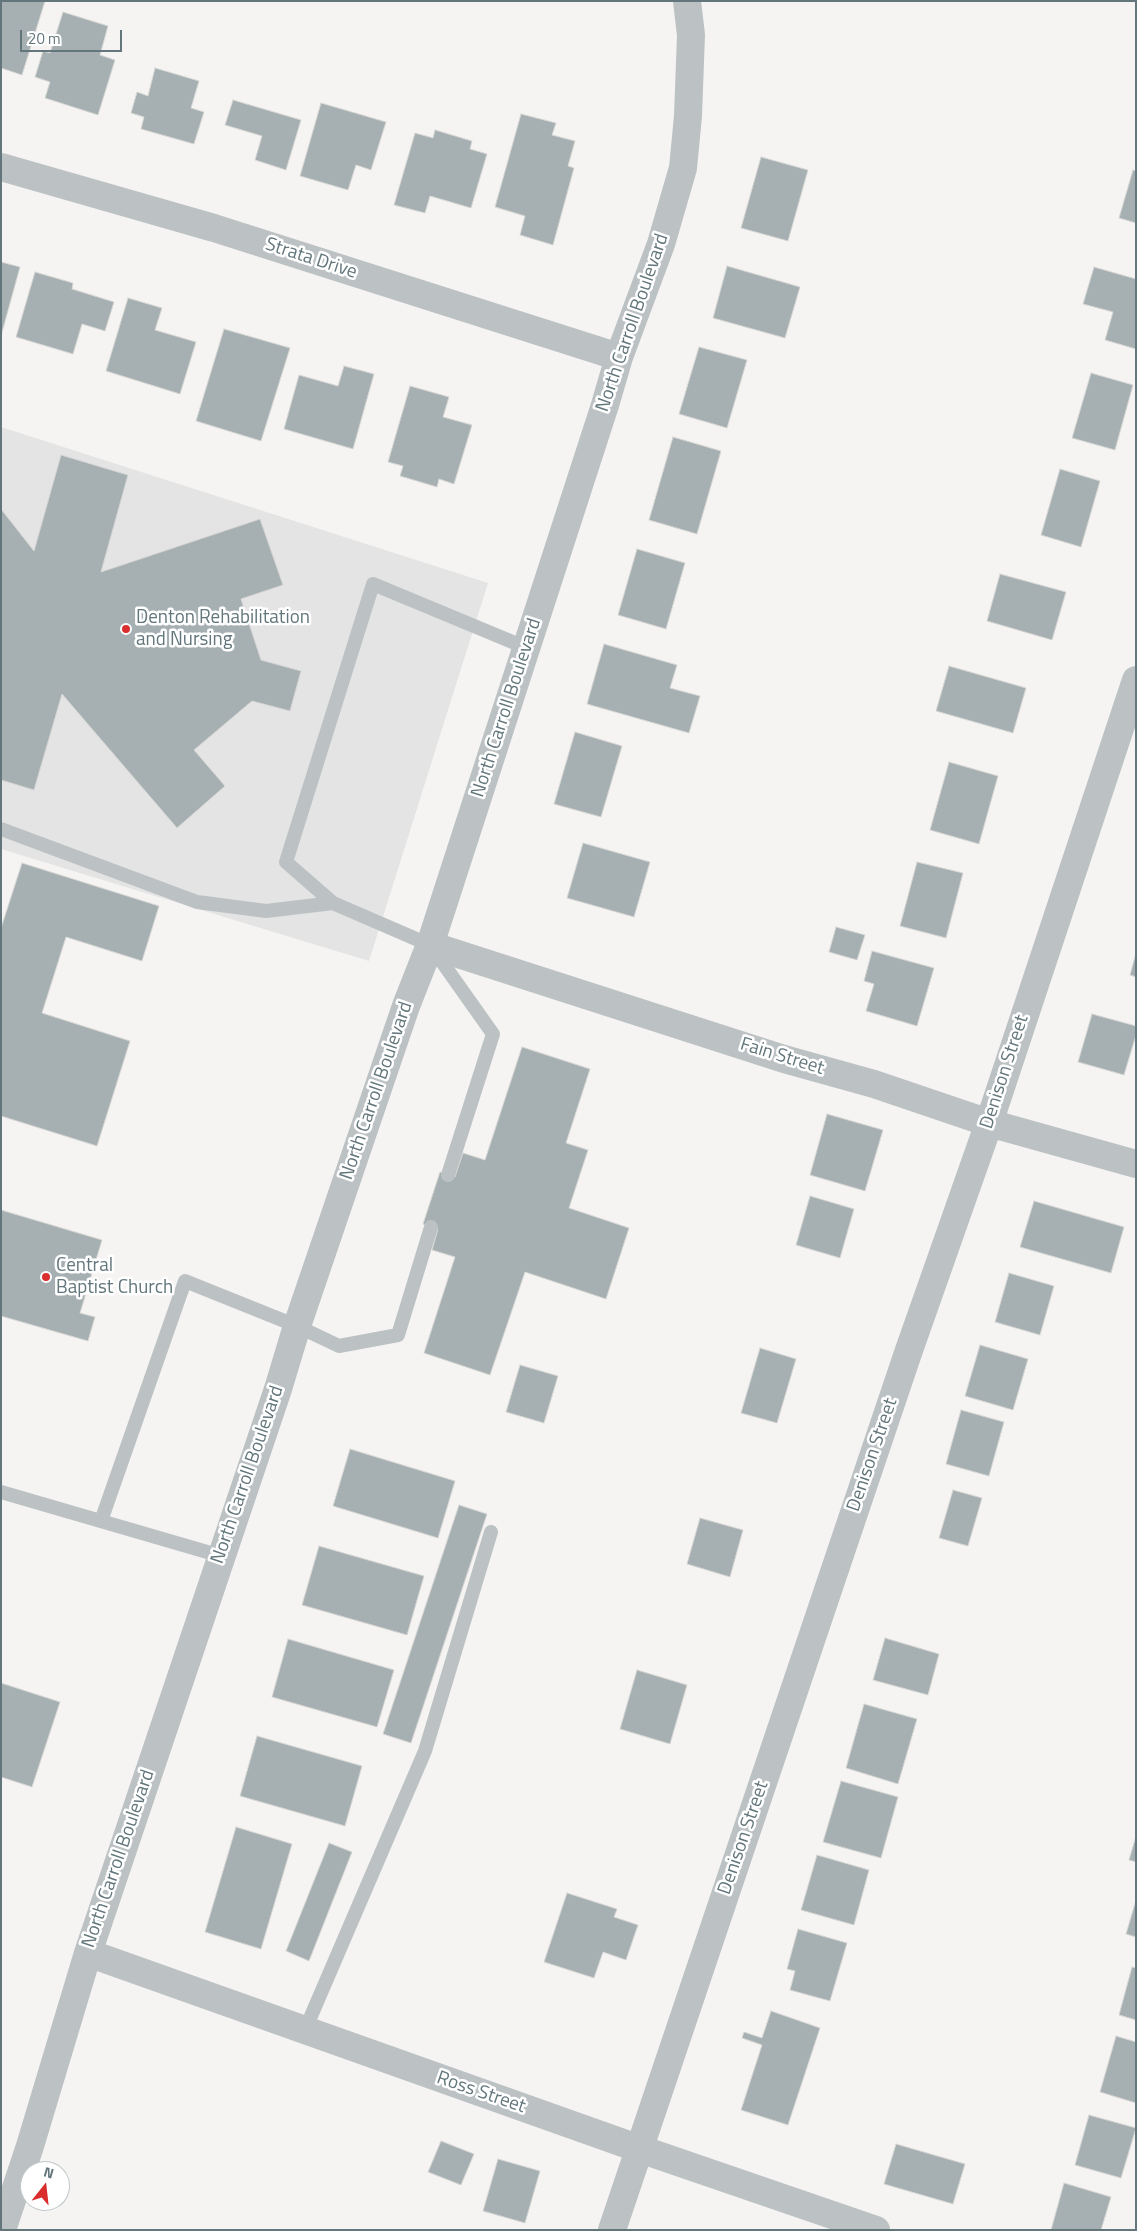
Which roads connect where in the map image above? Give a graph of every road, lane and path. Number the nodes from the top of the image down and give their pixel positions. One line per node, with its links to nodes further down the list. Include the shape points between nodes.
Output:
1 (687, 1): 3 (street, North Carroll Boulevard, via 691,35 683,168 661,244)
2 (1, 167): 3 (street, Strata Drive, via 214,228)
3 (619, 357): 4 (street, North Carroll Boulevard)
4 (527, 648): 7 (lane, via 373,584 286,862); 8 (street, North Carroll Boulevard)
5 (1136, 680): 9 (street, Denison Street)
6 (1, 829): 7 (lane, via 197,902 266,911)
7 (333, 903): 8 (lane)
8 (430, 945): 9 (street, Fain Street); 11 (lane, via 493,1034); 13 (street, North Carroll Boulevard, via 406,1006)
9 (989, 1123): 10 (street, Fain Street); 20 (street, Denison Street, via 904,1362)
10 (1136, 1164)
11 (448, 1174)
12 (431, 1227): 13 (lane, via 398,1335 339,1346)
13 (297, 1326): 15 (lane, via 186,1281); 17 (street, North Carroll Boulevard)
14 (1, 1492): 15 (lane)
15 (101, 1522): 17 (lane)
16 (491, 1532): 19 (lane, via 425,1751)
17 (221, 1556): 18 (street, North Carroll Boulevard)
18 (88, 1953): 19 (street, Ross Street); 21 (street, North Carroll Boulevard)
19 (305, 2030): 20 (street, Ross Street)
20 (640, 2149): 25 (street, Denison Street); 26 (street, Ross Street)
21 (24, 2161)
22 (20, 2174): 23 (street, North Carroll Boulevard); 24 (street, North Carroll Boulevard)
23 (2, 2230)
24 (15, 2230)
25 (612, 2230)
26 (876, 2230)

